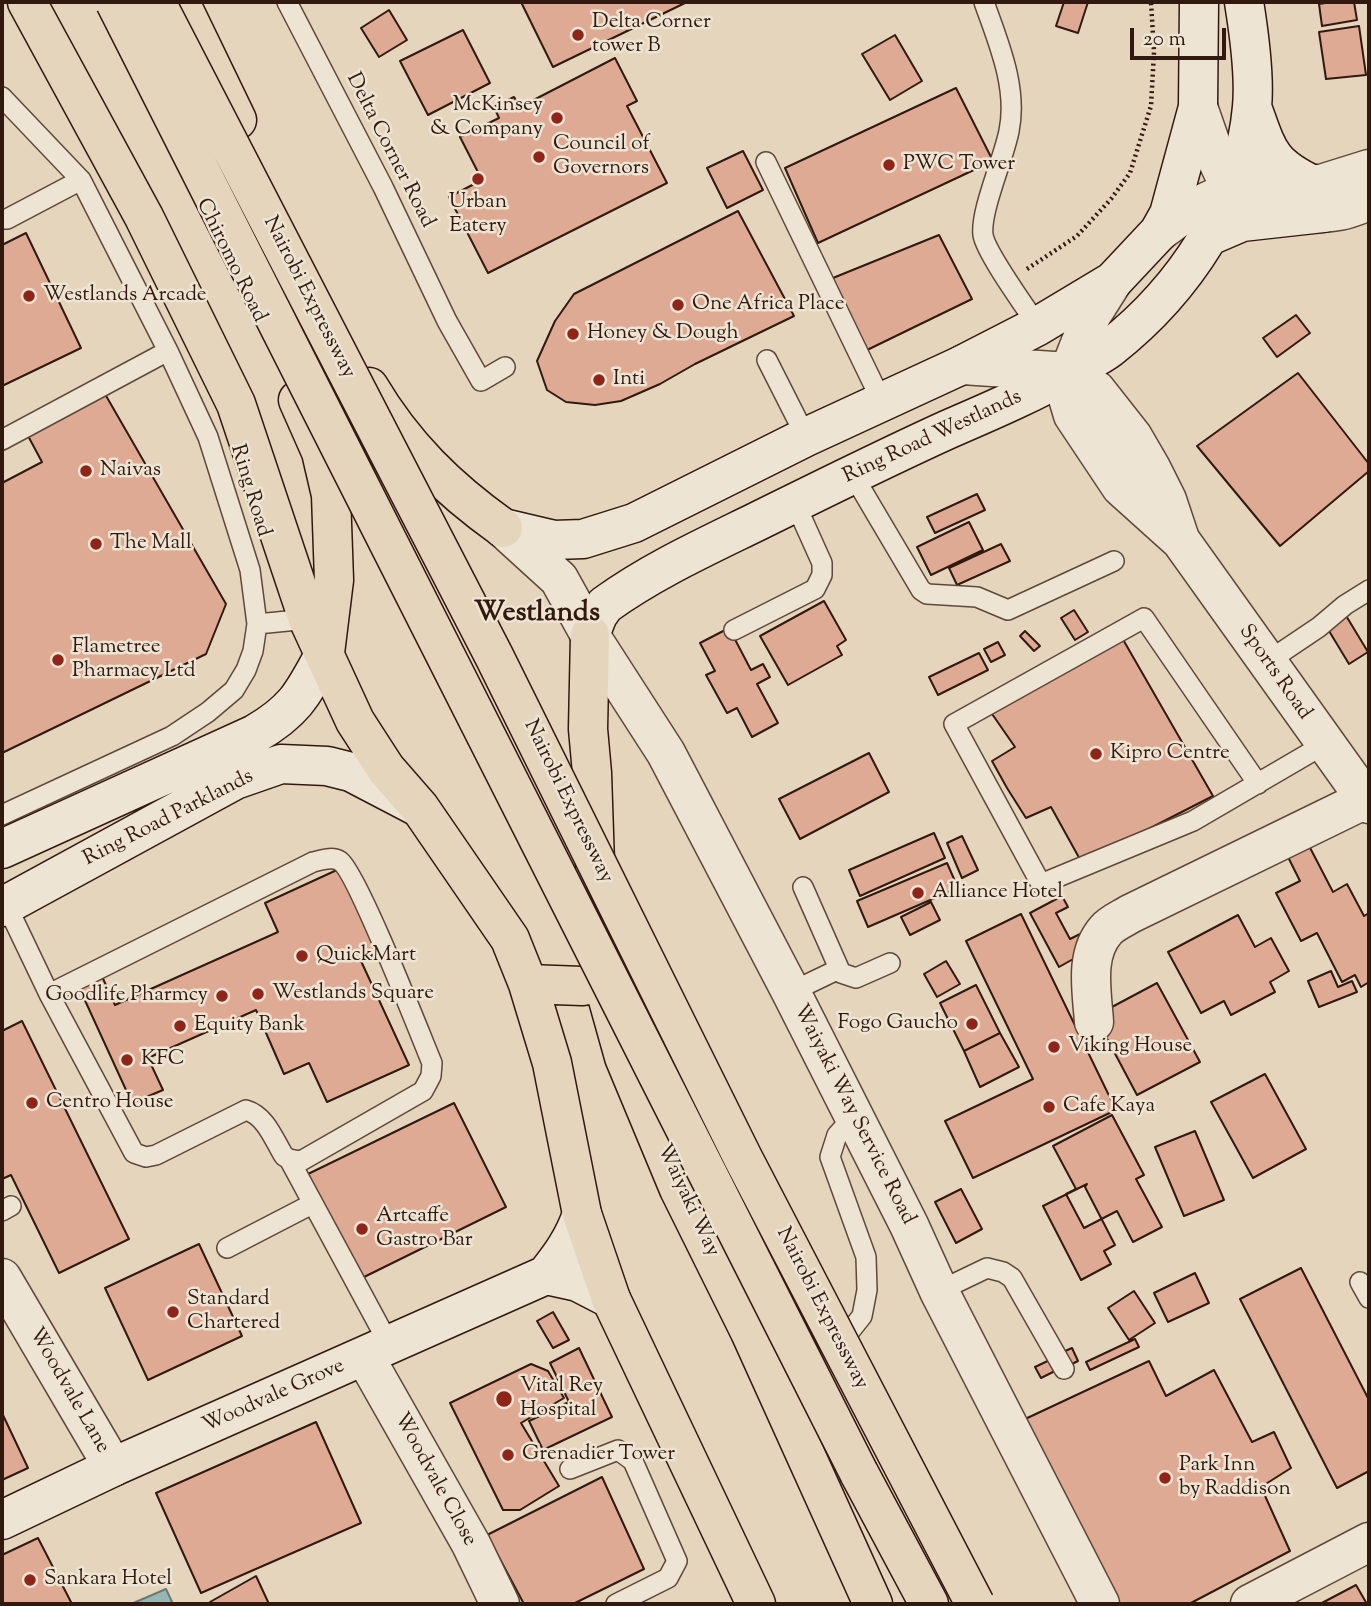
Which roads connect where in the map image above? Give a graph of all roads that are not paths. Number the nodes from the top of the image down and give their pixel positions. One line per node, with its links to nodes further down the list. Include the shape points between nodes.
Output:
1 (27, 2): 37 (highway, via 144,216 236,404)
2 (103, 2): 41 (highway, Chiromo Road, via 312,431 328,478 331,528 334,580)
3 (115, 2): 78 (highway, Nairobi Expressway, bridge)
4 (156, 2): 67 (highway, Nairobi Expressway, bridge, via 494,656)
5 (180, 2): 34 (highway, via 350,355 382,410 432,471)
6 (287, 2): 27 (lane, Delta Corner Road, via 481,381)
7 (984, 2): 23 (lane, via 1002,53 1011,105 1009,130 984,219 984,237)
8 (1199, 2): 11 (street)
9 (1244, 2): 12 (street, Ring Road Westlands)
10 (2, 97): 15 (lane, Ring Road)
11 (1198, 107): 16 (street, via 1213,150); 20 (street, via 1172,204)
12 (1252, 107): 16 (street, Ring Road Westlands); 17 (street, via 1274,159)
13 (766, 162): 29 (lane)
14 (1369, 169): 17 (street)
15 (81, 180): 19 (lane); 24 (lane, Ring Road)
16 (1234, 188): 17 (street, via 1252,184); 20 (street, via 1189,210); 21 (street, Ring Road Westlands)
17 (1318, 199): 18 (street, via 1351,208); 21 (street)
18 (1369, 201)
19 (2, 219)
20 (1159, 232): 22 (street)
21 (1207, 237): 28 (street, Ring Road Westlands, via 1148,314 1109,349)
22 (1113, 281): 23 (street); 28 (street, Sports Road, via 1091,316)
23 (1038, 326): 26 (street)
24 (168, 351): 31 (lane); 38 (lane, Ring Road, via 208,437 250,570)
25 (767, 360): 30 (lane)
26 (962, 365): 28 (street); 29 (street)
27 (506, 367)
28 (1069, 372): 32 (street, Ring Road Westlands); 42 (street, Sports Road, via 1067,395 1073,415 1121,487 1181,541)
29 (882, 402): 30 (street)
30 (806, 437): 34 (street, via 608,532 554,540)
31 (2, 440)
32 (852, 475): 33 (street, Ring Road Westlands); 35 (lane, via 926,594 977,597 1007,610)
33 (795, 503): 39 (lane, via 822,563 816,589); 40 (street, Ring Road Westlands, via 666,566 616,597 598,615)
34 (503, 528): 40 (street, Waiyaki Way Service Road, via 559,579)
35 (1114, 561)
36 (1369, 590): 42 (lane)
37 (308, 619): 38 (lane); 41 (highway)
38 (257, 624): 47 (lane, Ring Road, via 246,670 234,690 208,712 172,736)
39 (734, 630)
40 (590, 635): 53 (highway, Waiyaki Way, via 587,729); 55 (street, Waiyaki Way Service Road, via 666,752)
41 (325, 653): 46 (highway, via 364,737); 48 (street, Ring Road Parklands, via 300,698 267,727)
42 (1266, 662): 43 (street, Sports Road)
43 (1325, 744): 44 (lane); 45 (street, Sports Road)
44 (1258, 783): 44 (lane, via 1193,821 1041,884 954,724 1144,618)
45 (1367, 802): 57 (street, via 1108,927 1095,945 1091,970)
46 (420, 808): 50 (street, Ring Road Parklands, via 351,772 281,764 235,780); 54 (highway, via 510,939)
47 (2, 815)
48 (2, 849)
49 (803, 887): 52 (lane)
50 (4, 906): 56 (lane)
51 (890, 963): 52 (lane, via 856,978)
52 (839, 969): 55 (lane)
53 (603, 982): 54 (highway, via 548,987); 77 (highway, Waiyaki Way, via 624,1057 679,1189 750,1332)
54 (528, 984): 61 (highway, via 552,1063)
55 (791, 992): 58 (street, Waiyaki Way Service Road)
56 (49, 994): 59 (lane, via 134,1153 146,1157 164,1152 246,1110 262,1119); 59 (lane, via 313,862 339,860 366,907 432,1063 430,1076 423,1091 399,1107 301,1161)
57 (1094, 1022)
58 (854, 1116): 65 (street, Waiyaki Way Service Road); 67 (lane, via 837,1135 830,1157 866,1257 867,1290 862,1316)
59 (289, 1159): 60 (lane)
60 (312, 1204): 62 (lane); 68 (lane)
61 (582, 1213): 63 (street, Woodvale Grove, via 576,1234); 66 (highway)
62 (226, 1248)
63 (546, 1275): 66 (street, via 578,1282); 68 (street, Woodvale Grove)
64 (2, 1278): 70 (street, Woodvale Lane)
65 (939, 1291): 69 (lane, via 987,1268 1003,1272 1012,1278); 80 (street, Waiyaki Way Service Road)
66 (611, 1299): 76 (highway)
67 (839, 1345): 79 (highway, Nairobi Expressway, bridge)
68 (377, 1352): 70 (street, Woodvale Grove); 74 (street, Woodvale Close)
69 (1064, 1369)
70 (113, 1468): 72 (street, Woodvale Grove)
71 (570, 1469): 75 (lane, via 618,1450 633,1461 677,1561 668,1578)
72 (2, 1520)
73 (1369, 1542): 81 (street)
74 (500, 1604)
75 (616, 1604)
76 (756, 1604)
77 (873, 1604)
78 (929, 1604)
79 (975, 1604)
80 (1100, 1604)
81 (1250, 1604)

